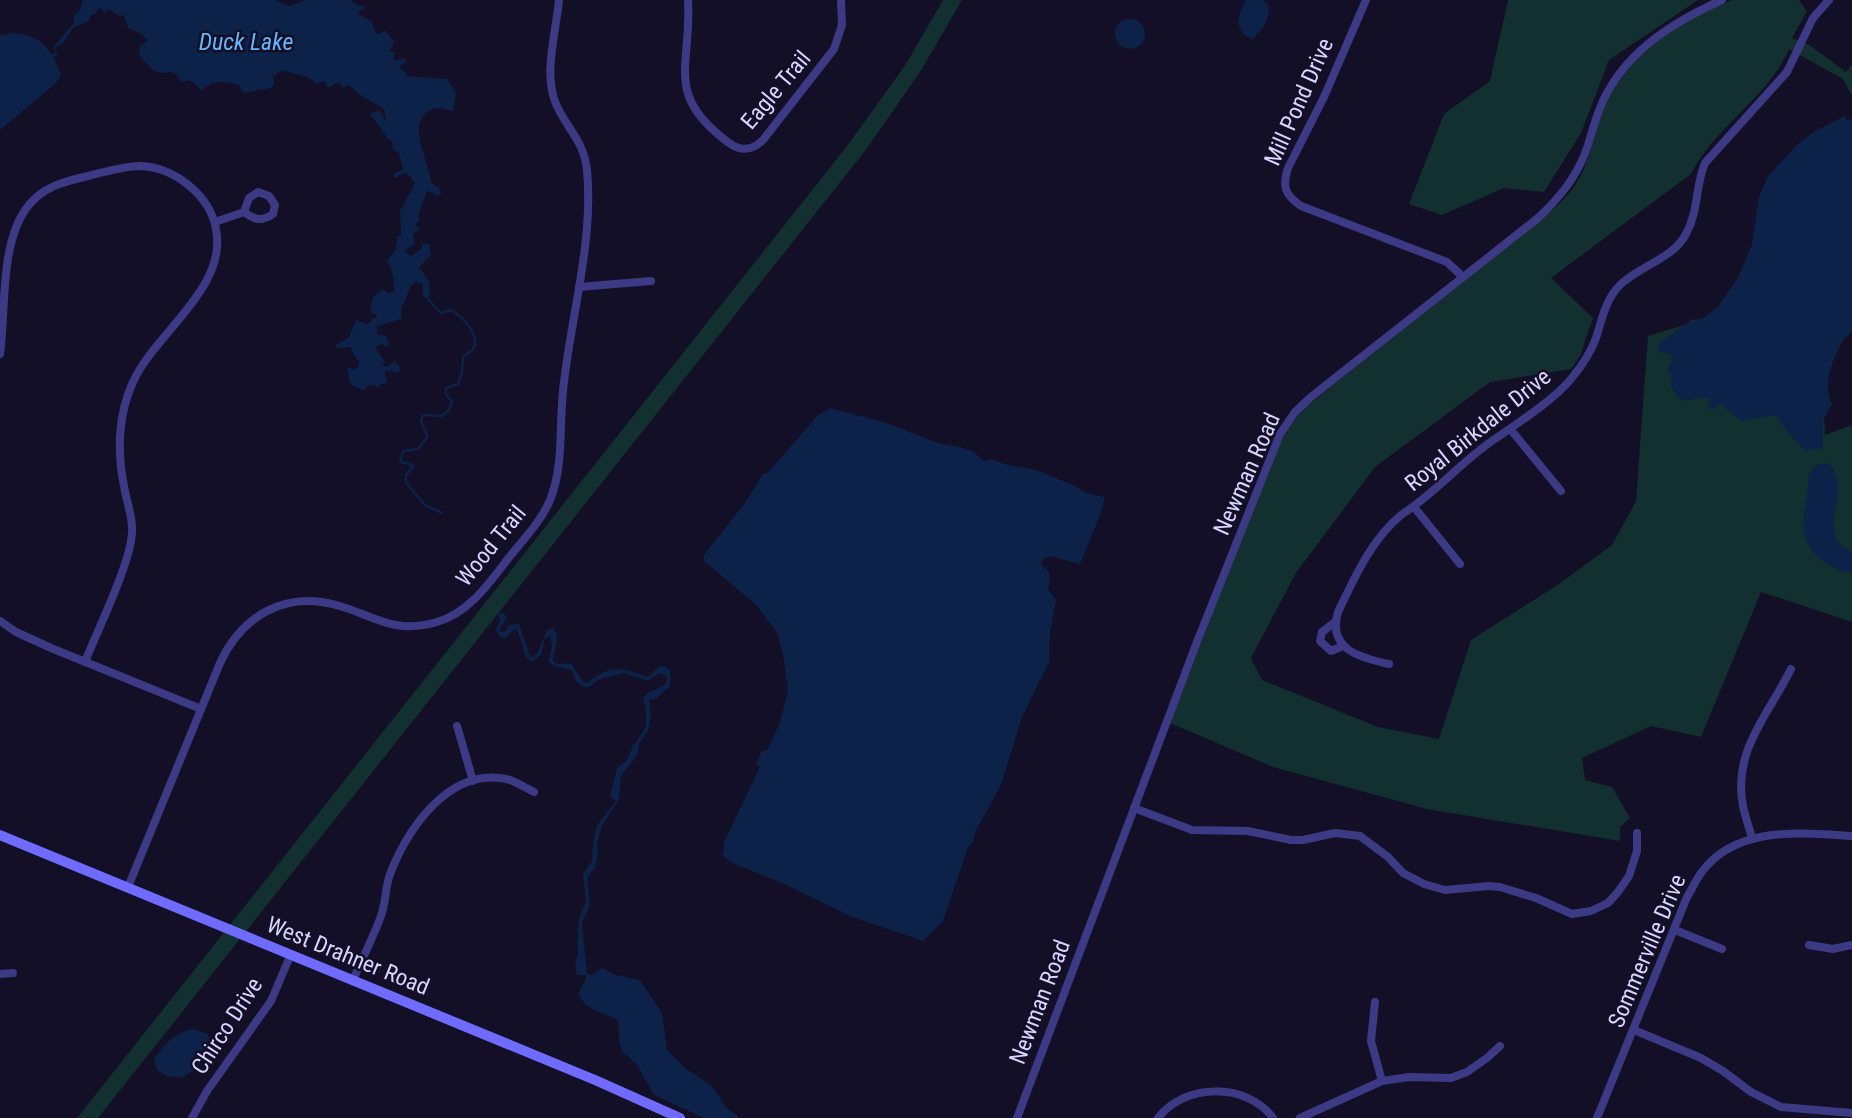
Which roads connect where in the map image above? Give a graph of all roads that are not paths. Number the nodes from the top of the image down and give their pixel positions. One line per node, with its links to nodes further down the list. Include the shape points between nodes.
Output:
1 (559, 0): 12 (street, Wood Trail, via 551,85 556,105 580,141 587,169)
2 (688, 0): 3 (street, Eagle Trail, via 684,79 689,100 712,130 733,146 746,149 763,140 829,57 842,25)
3 (841, 0)
4 (1366, 0): 10 (street, Mill Pond Drive, via 1288,169 1284,190 1301,206 1447,262)
5 (1722, 0): 10 (street, Newman Road, via 1687,16 1625,67 1607,93 1569,185 1538,218)
6 (1829, 0): 14 (street, Royal Birkdale Drive, via 1803,35 1787,72 1705,163 1693,219 1681,242 1619,286 1575,374)
7 (244, 212): 8 (street)
8 (215, 222): 9 (street, via 200,195 186,183 167,171 138,166 67,180 46,189 23,212); 21 (street, via 217,250 207,280 152,349 132,385 123,414 119,449 133,529 128,555)
9 (5, 247): 13 (street)
10 (1463, 277): 28 (street, Newman Road, via 1311,397 1280,435)
11 (651, 281): 12 (street)
12 (579, 287): 24 (street, Wood Trail, via 551,497 485,588 463,610 415,626 391,625 332,604 295,601 275,607 234,636)
13 (0, 354)
14 (1511, 430): 15 (street); 16 (street, Royal Birkdale Drive)
15 (1561, 491)
16 (1414, 507): 17 (street); 19 (street, Royal Birkdale Drive, via 1392,523 1370,550)
17 (1460, 564)
18 (0, 621): 21 (street)
19 (1335, 622): 20 (street); 20 (street, Royal Birkdale Drive, via 1322,632 1320,641 1331,651)
20 (1343, 646): 22 (street, Royal Birkdale Drive, via 1371,661)
21 (85, 662): 24 (street)
22 (1389, 664)
23 (1791, 669): 32 (street, via 1743,763 1743,805)
24 (201, 709): 33 (street, Wood Trail)
25 (457, 726): 26 (street)
26 (473, 781): 27 (street, via 509,780); 41 (street, via 437,801 420,819 390,874 381,916)
27 (534, 792)
28 (1134, 808): 29 (street, via 1192,830 1248,831 1291,840 1335,833 1360,836 1403,873 1424,884 1445,890 1500,887 1572,914 1608,903 1618,892 1629,876); 49 (street, Newman Road)
29 (1637, 833)
30 (0, 835): 33 (street, West Drahner Road)
31 (1852, 835): 32 (street, Sommerville Drive)
32 (1752, 838): 34 (street, Sommerville Drive, via 1719,855 1702,872)
33 (128, 887): 38 (street, West Drahner Road)
34 (1675, 930): 37 (street); 43 (street, Sommerville Drive)
35 (1808, 945): 36 (street, via 1833,949)
36 (1852, 945)
37 (1723, 949)
38 (292, 954): 41 (street, West Drahner Road); 47 (street, Chirco Drive, via 271,1000)
39 (13, 973): 40 (street)
40 (0, 974)
41 (353, 980): 48 (street, West Drahner Road)
42 (1375, 1002): 45 (street, via 1371,1041)
43 (1634, 1030): 46 (street, via 1701,1058 1781,1107); 53 (street, Sommerville Drive)
44 (1500, 1046): 45 (street, via 1467,1072 1451,1078)
45 (1382, 1081): 52 (street)
46 (1852, 1113)
47 (192, 1118)
48 (680, 1118)
49 (1017, 1118)
50 (1158, 1118): 51 (street, via 1185,1097 1227,1091 1250,1099)
51 (1273, 1118)
52 (1300, 1118)
53 (1597, 1118)

